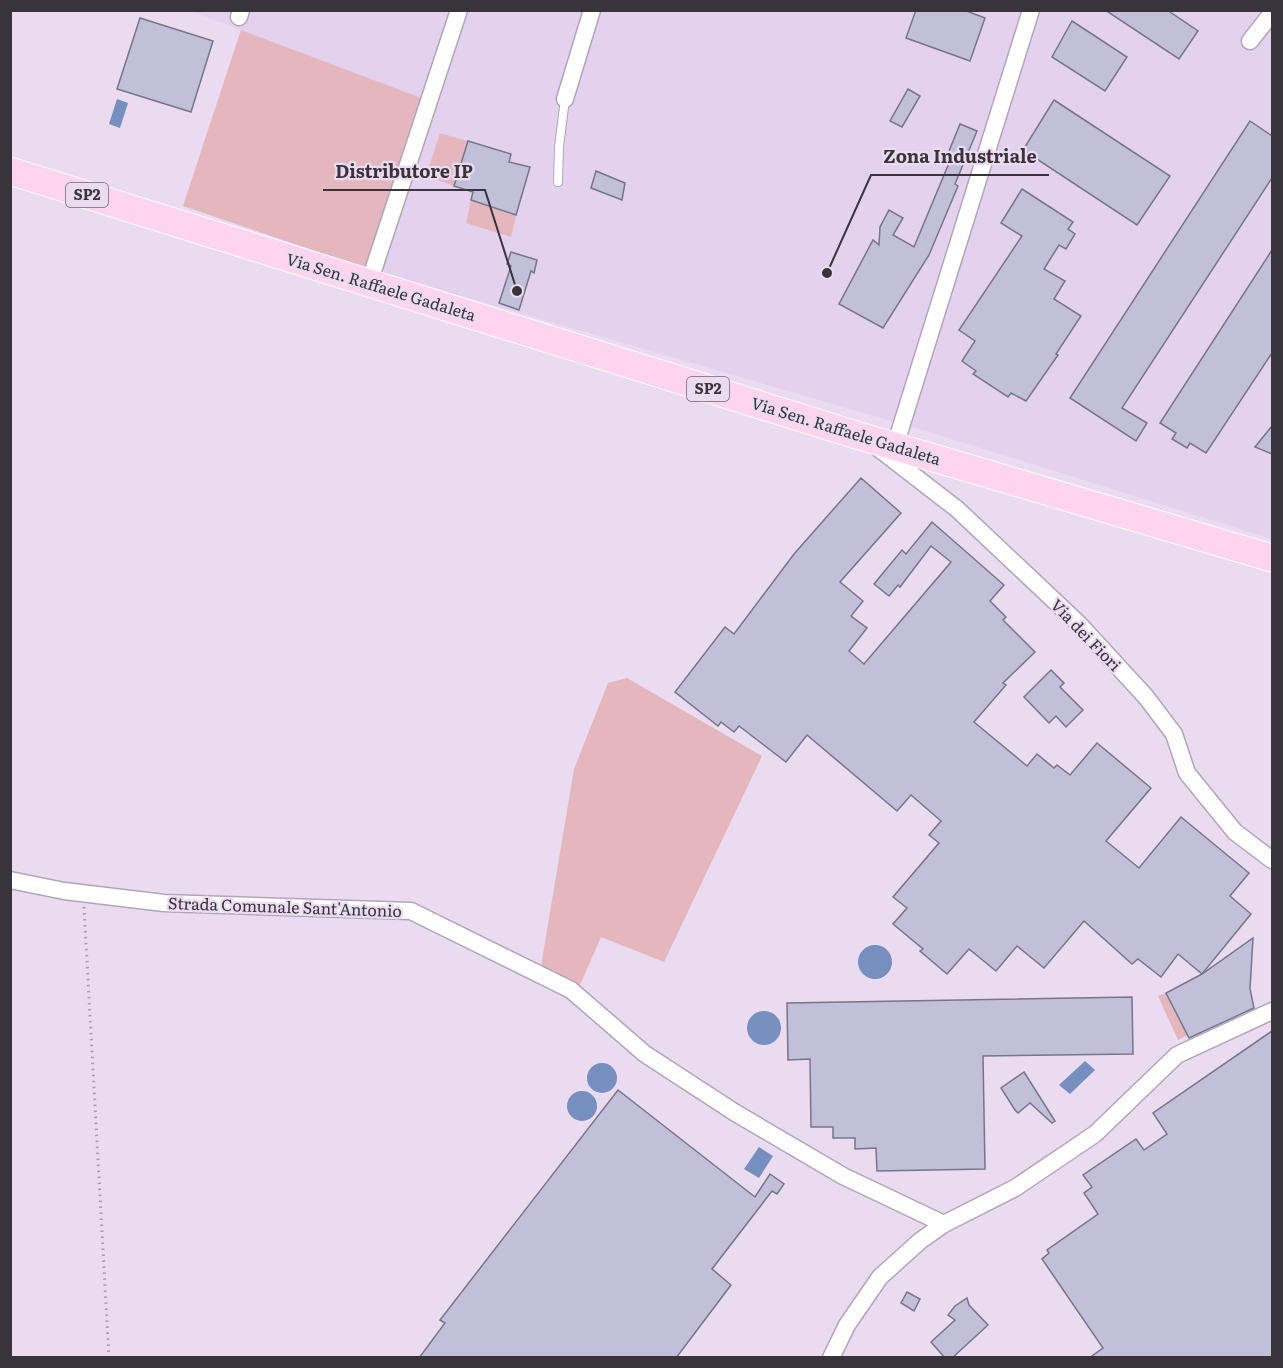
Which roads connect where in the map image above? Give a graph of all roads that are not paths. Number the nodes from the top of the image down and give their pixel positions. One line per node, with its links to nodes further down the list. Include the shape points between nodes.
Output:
1 (459, 10): 9 (street)
2 (592, 10): 6 (street)
3 (1031, 10): 11 (street)
4 (1272, 12): 5 (street)
5 (1250, 40)
6 (565, 99): 8 (lane)
7 (10, 171): 9 (main road, Via Sen. Raffaele Gadaleta / SP2)
8 (558, 182)
9 (369, 283): 10 (main road, Via Sen. Raffaele Gadaleta / SP2)
10 (865, 438): 11 (main road, Via Sen. Raffaele Gadaleta / SP2); 13 (street, Via dei Fiori, via 957,509 1079,624 1174,734 1186,773 1235,832)
11 (895, 446): 12 (main road, Via Sen. Raffaele Gadaleta / SP2)
12 (1266, 553)
13 (1272, 860)
14 (10, 880): 16 (street, Strada Comunale Sant'Antonio, via 164,903 411,911 571,990 645,1054 734,1112 843,1176)
15 (1272, 1011): 16 (street, via 1177,1055 1095,1134 1015,1188)
16 (944, 1224): 17 (street, via 880,1277)
17 (831, 1358)

